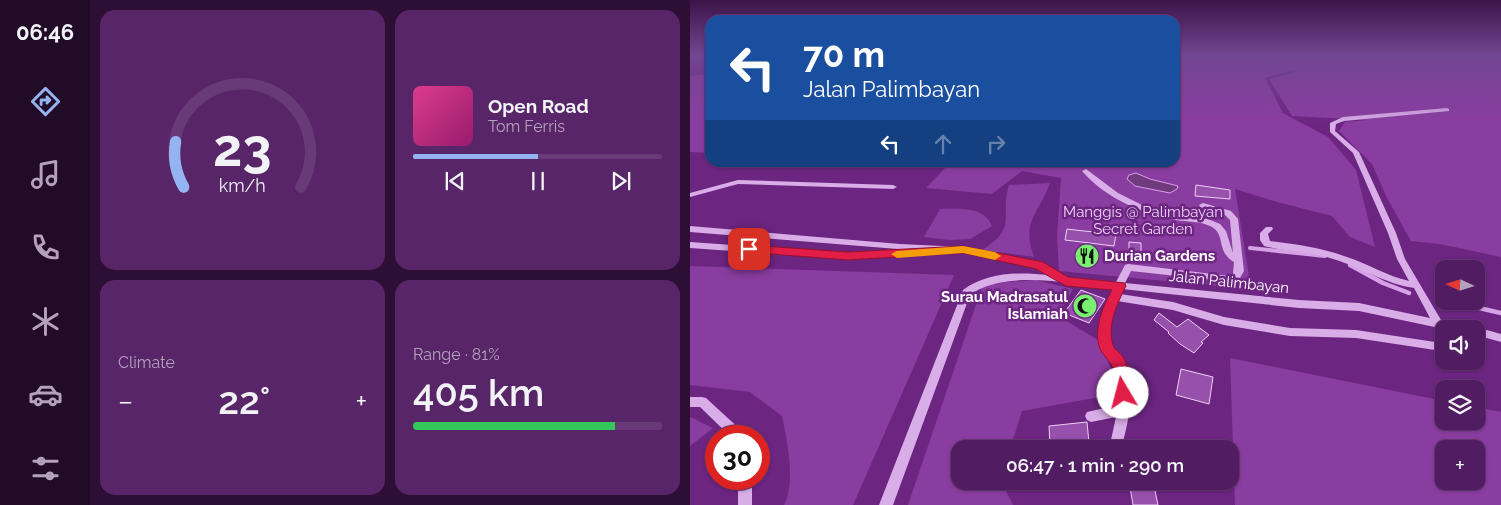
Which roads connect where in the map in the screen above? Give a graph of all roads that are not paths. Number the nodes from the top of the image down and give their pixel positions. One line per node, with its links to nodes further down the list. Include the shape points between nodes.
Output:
1 (1447, 110): 12 (street, via 1344,119 1333,123 1332,131 1356,152 1401,259)
2 (1086, 171): 10 (street, via 1101,186 1126,201 1219,227 1224,234 1228,254)
3 (893, 187): 4 (lane, via 738,182)
4 (690, 194)
5 (1203, 205): 10 (street, via 1228,212 1234,219)
6 (690, 229): 9 (street, Jalan Palimbayan, via 900,248)
7 (1269, 229): 12 (street, via 1264,233 1268,244 1321,252 1398,282)
8 (690, 245): 9 (street, Jalan Palimbayan, via 848,256)
9 (963, 250): 11 (street, Jalan Palimbayan, via 1039,265)
10 (1237, 260): 13 (street, via 1239,271 1231,278 1128,267)
11 (1066, 281): 13 (street, Jalan Palimbayan); 27 (street, via 1027,276 992,280 977,284 966,293)
12 (1417, 285): 15 (street)
13 (1120, 286): 14 (street); 16 (street, Jalan Palimbayan, via 1359,307)
14 (1114, 297): 19 (street, via 1173,306 1224,321 1290,332 1356,334); 21 (street, via 1105,330 1106,347 1117,360 1122,377)
15 (1436, 320)
16 (1435, 322)
17 (1485, 334): 18 (street)
18 (1501, 338)
19 (1435, 346)
20 (690, 402): 23 (street, via 702,402)
21 (1124, 410): 22 (lane); 24 (street)
22 (1091, 416)
23 (727, 425)
24 (1117, 440)
25 (745, 490): 26 (street)
26 (745, 505)
27 (886, 505)

